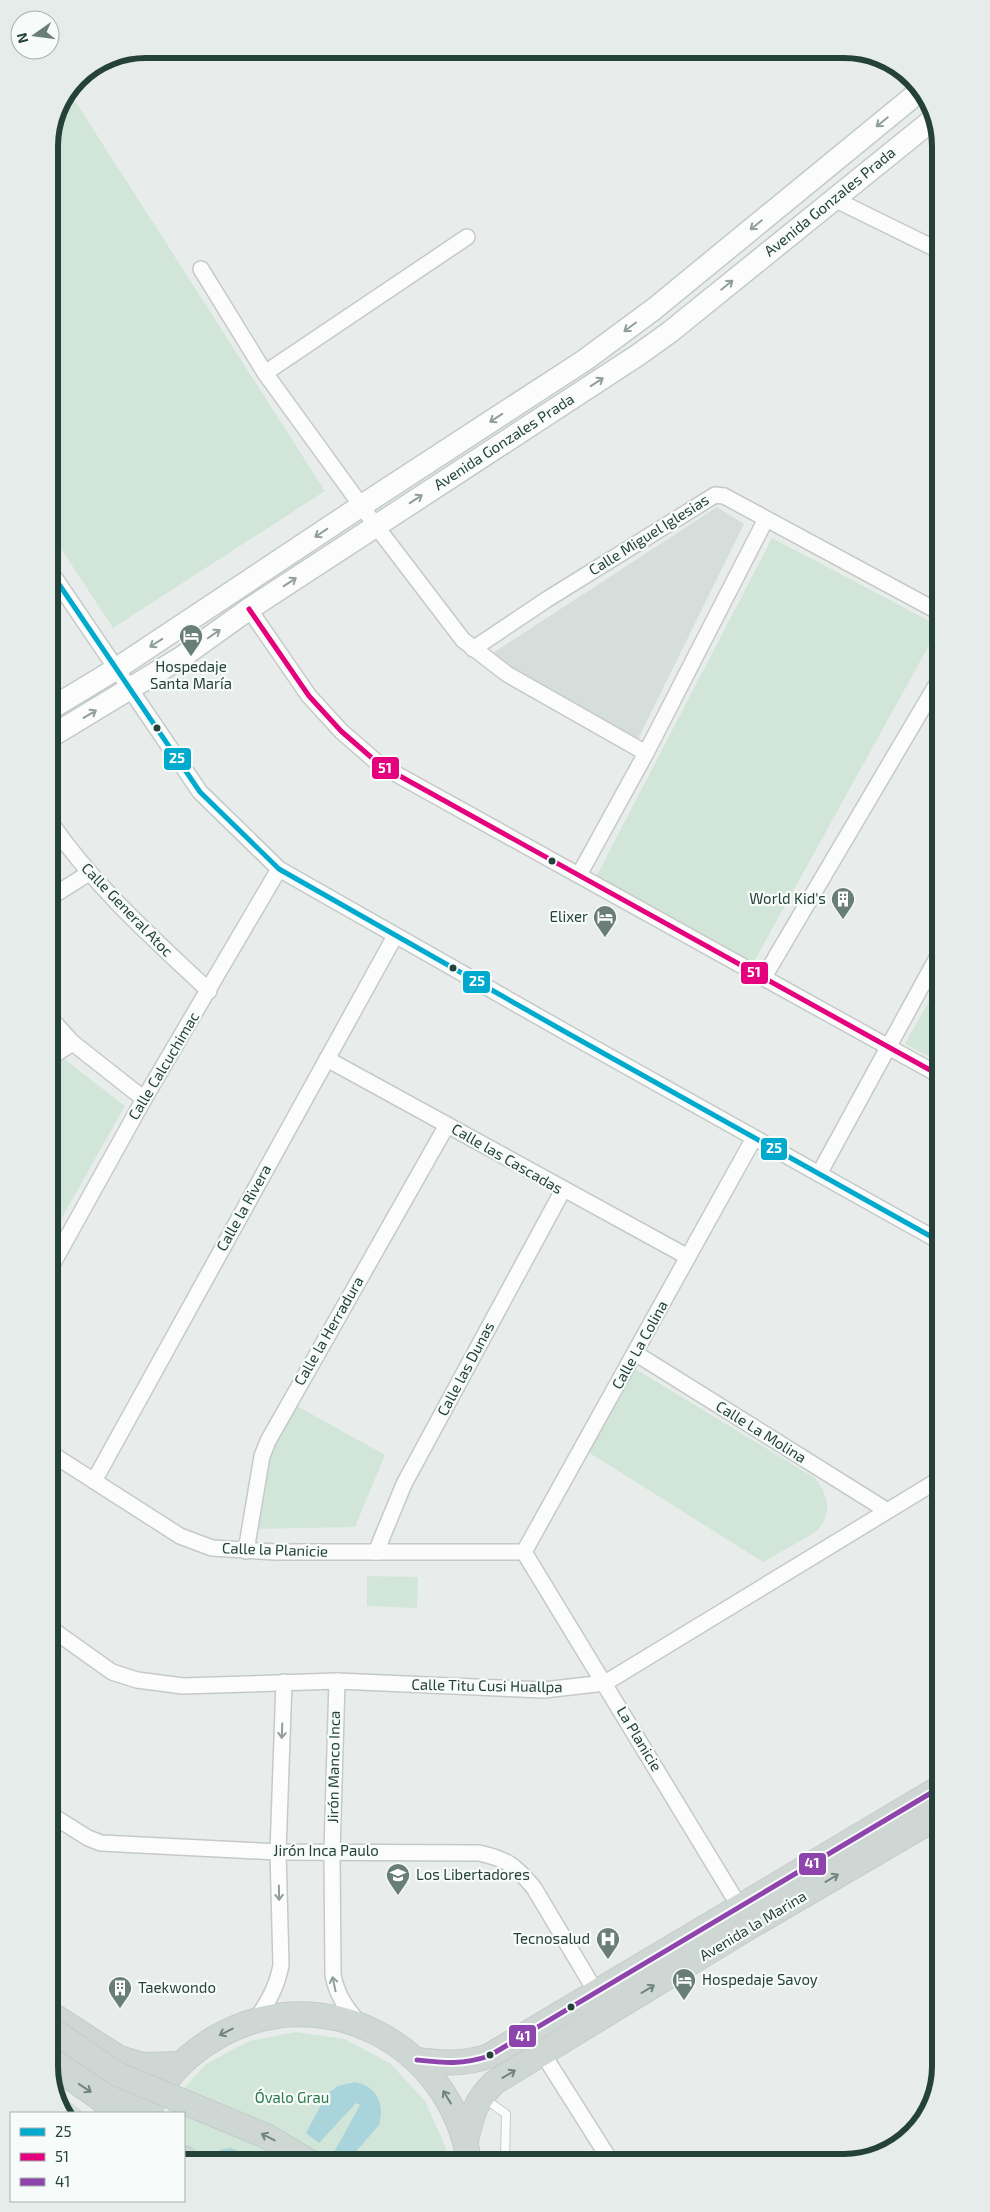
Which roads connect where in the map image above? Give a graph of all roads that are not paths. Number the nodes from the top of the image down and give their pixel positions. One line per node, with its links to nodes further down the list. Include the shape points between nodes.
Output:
1 (916, 94): 7 (street, Avenida Gonzales Prada, one-way to 7)
2 (929, 122): 3 (street, Avenida Gonzales Prada)
3 (834, 199): 5 (street); 8 (street, Avenida Gonzales Prada, one-way to 3)
4 (467, 237): 9 (street)
5 (932, 247)
6 (201, 269): 9 (street)
7 (689, 280): 8 (street); 10 (street, Avenida Gonzales Prada, one-way to 10, via 585,360)
8 (708, 301): 12 (street, Avenida Gonzales Prada, one-way to 8, via 638,355)
9 (265, 373): 10 (street)
10 (361, 506): 12 (street); 17 (street, Avenida Gonzales Prada, one-way to 17)
11 (766, 519): 14 (street, Calle Miguel Iglesias); 16 (street, Calle Miguel Iglesias, via 724,496 712,495); 22 (street)
12 (376, 526): 15 (street, Avenida Gonzales Prada, one-way to 12); 16 (street, via 454,631)
13 (58, 583): 17 (street)
14 (932, 608)
15 (249, 609): 18 (street, Avenida Gonzales Prada, one-way to 15); 26 (street, via 308,696 380,765)
16 (473, 649): 22 (street, via 519,682)
17 (116, 669): 18 (street); 20 (street, Avenida Gonzales Prada)
18 (130, 690): 21 (street, Avenida Gonzales Prada, one-way to 18); 24 (street, via 200,792)
19 (932, 692): 30 (street)
20 (58, 704)
21 (58, 732)
22 (646, 753): 26 (street)
23 (58, 832): 25 (street, Calle General Atoc)
24 (279, 869): 28 (street); 31 (street, Calle Calcuchimac)
25 (88, 873): 27 (street); 31 (street, Calle General Atoc)
26 (579, 875): 30 (street)
27 (58, 893)
28 (395, 936): 36 (street, Calle la Rivera); 40 (street)
29 (932, 967): 34 (street)
30 (764, 977): 34 (street)
31 (209, 991): 38 (street, Calle Calcuchimac)
32 (58, 1027): 33 (street)
33 (73, 1043): 35 (street); 38 (street)
34 (890, 1047): 37 (street); 41 (street)
35 (58, 1053)
36 (327, 1058): 39 (street, Calle las Cascadas); 48 (street, Calle la Rivera)
37 (932, 1071)
38 (144, 1099): 44 (street, Calle Calcuchimac)
39 (447, 1124): 42 (street, Calle las Cascadas); 51 (street, Calle la Herradura, via 268,1441 262,1456)
40 (754, 1138): 41 (street); 45 (street, Calle La Colina)
41 (819, 1174): 43 (street)
42 (563, 1190): 45 (street, Calle las Cascadas); 52 (street, Calle las Dunas, via 404,1484)
43 (932, 1237)
44 (58, 1254)
45 (688, 1258): 46 (street, Calle La Colina)
46 (635, 1353): 50 (street, Calle La Molina); 53 (street, Calle La Colina)
47 (58, 1458): 48 (street, Calle la Planicie)
48 (94, 1481): 51 (street, Calle la Planicie, via 180,1536 212,1548)
49 (932, 1484): 50 (street, Calle Titu Cusi Huallpa)
50 (886, 1510): 57 (street, Calle Titu Cusi Huallpa)
51 (246, 1551): 52 (street, Calle la Planicie)
52 (376, 1552): 53 (street, Calle la Planicie)
53 (524, 1552): 57 (street, La Planicie)
54 (58, 1634): 56 (street, Calle Titu Cusi Huallpa, via 112,1672 137,1680 183,1686)
55 (336, 1681): 56 (street, Calle Titu Cusi Huallpa); 57 (street, Calle Titu Cusi Huallpa, via 544,1690); 61 (street, Jirón Manco Inca)
56 (284, 1682): 62 (street, one-way to 62)
57 (605, 1683): 63 (street, La Planicie)
58 (932, 1793): 63 (main road, Avenida la Marina)
59 (58, 1819): 62 (street, Jirón Inca Paulo, via 101,1843)
60 (932, 1820): 63 (main road, Avenida la Marina, one-way to 60)
61 (332, 1851): 62 (street, Jirón Inca Paulo); 64 (street, Jirón Inca Paulo, via 479,1853 500,1857 534,1888); 67 (street, Jirón Manco Inca, one-way to 61, via 336,1992 332,1975)
62 (278, 1852): 66 (street, one-way to 66, via 281,1965 272,1996)
63 (746, 1917): 64 (main road, Avenida la Marina); 70 (main road, Avenida la Marina, one-way to 63)
64 (596, 1992): 71 (main road, Avenida la Marina, via 488,2056 467,2063)
65 (58, 2019): 72 (main road, via 119,2058 143,2064)
66 (256, 2020): 67 (main road, via 291,2014 326,2016); 72 (main road, one-way to 72, via 228,2030)
67 (360, 2024): 71 (main road, via 390,2039)
68 (58, 2034): 79 (main road, one-way to 68, bridge, via 266,2136 117,2074)
69 (58, 2050): 76 (main road, via 112,2084)
70 (543, 2054): 74 (main road, Avenida la Marina, one-way to 70, via 495,2082); 81 (street)
71 (417, 2060): 78 (main road, one-way to 71, via 455,2111)
72 (180, 2064): 77 (main road, via 165,2082)
73 (58, 2069): 75 (main road, one-way to 75, via 101,2099)
74 (481, 2096): 78 (main road, Avenida la Marina, via 471,2119); 80 (lane, via 506,2114)
75 (112, 2112)
76 (140, 2112)
77 (148, 2112)
78 (468, 2151)
79 (296, 2154)
80 (506, 2154)
81 (606, 2154)

